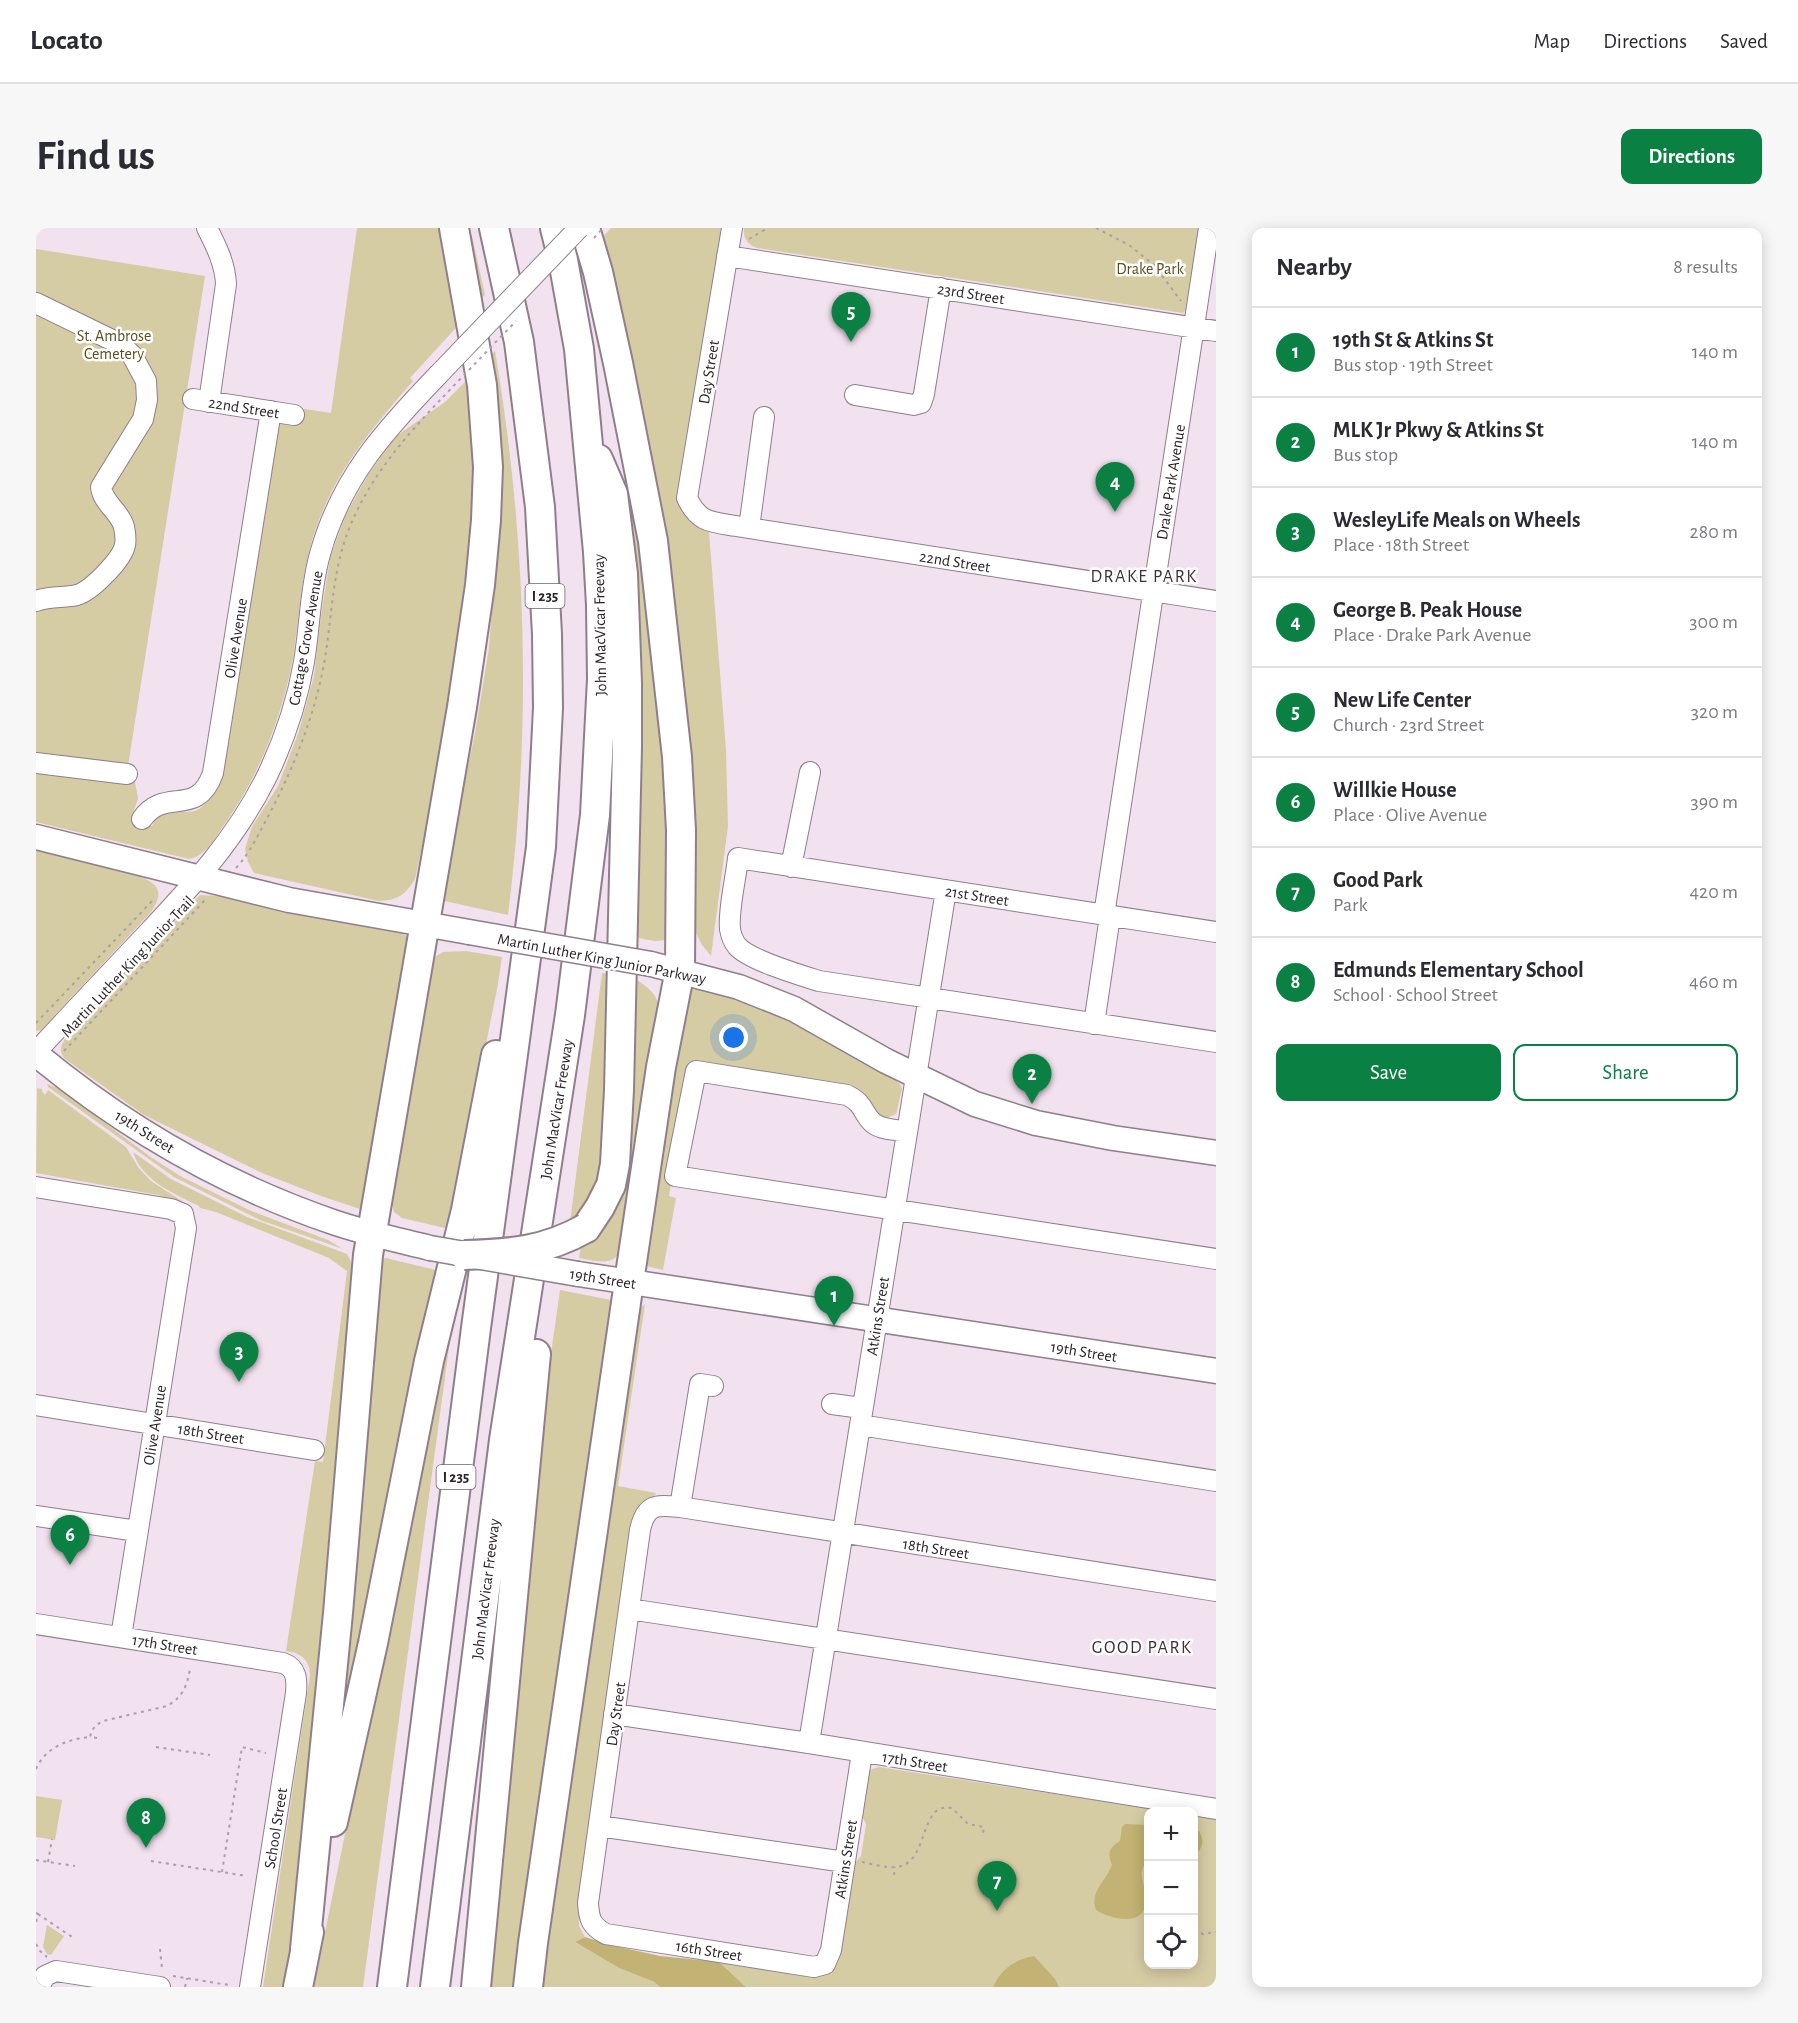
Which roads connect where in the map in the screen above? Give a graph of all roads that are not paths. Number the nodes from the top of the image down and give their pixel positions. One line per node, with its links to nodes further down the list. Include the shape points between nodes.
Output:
1 (207, 228): 15 (street, 22nd Street, via 220,255 226,284 201,401)
2 (454, 228): 33 (highway, via 482,386 488,467 486,520 472,646)
3 (494, 228): 35 (highway, I 235, via 519,342 540,507 547,634 549,708 541,847)
4 (555, 228): 18 (highway, John MacVicar Freeway / I 235, via 579,349)
5 (579, 228): 30 (street, Cottage Grove Avenue, bridge, via 377,442 347,486 320,554 304,661 290,720 254,801)
6 (585, 228): 36 (highway, via 618,363 653,542 677,757)
7 (1209, 228): 12 (street, Drake Park Avenue)
8 (741, 233): 9 (street, Day Street)
9 (727, 256): 10 (street, 23rd Street); 19 (street, Day Street, via 687,498)
10 (941, 288): 12 (street, 23rd Street); 14 (street, via 921,403)
11 (36, 303): 22 (street, via 120,344 132,355 146,381 147,400 143,418 101,488 125,528 125,547 118,560 92,587 78,595)
12 (1194, 327): 13 (street, 23rd Street); 21 (street, Drake Park Avenue)
13 (1216, 331)
14 (855, 395)
15 (271, 411): 16 (street, 22nd Street); 27 (street, Olive Avenue, via 213,773 199,796 157,804)
16 (294, 415)
17 (764, 417): 20 (street)
18 (589, 438): 38 (highway, John MacVicar Freeway / I 235, via 601,605 600,726 595,815); 48 (highway, bridge, via 614,494 626,631 622,997 616,1152 611,1185 586,1228 566,1239 511,1254)
19 (697, 515): 20 (street, 22nd Street, via 714,523)
20 (749, 528): 21 (street, 22nd Street)
21 (1153, 592): 23 (street, 22nd Street); 32 (street, Drake Park Avenue)
22 (36, 601)
23 (1216, 601)
24 (36, 763): 26 (street)
25 (810, 772): 29 (street)
26 (127, 774)
27 (142, 819)
28 (36, 837): 30 (main road, Martin Luther King Junior Parkway)
29 (791, 867): 31 (street, 21st Street); 37 (street, 21st Street, via 738,858 730,927 738,947 819,981)
30 (205, 887): 33 (main road, Martin Luther King Junior Parkway); 41 (street, Cottage Grove Avenue)
31 (945, 890): 32 (street, 21st Street); 37 (street, Atkins Street)
32 (1107, 915): 34 (street, 21st Street); 39 (street, Drake Park Avenue)
33 (424, 924): 36 (main road, Martin Luther King Junior Parkway, bridge); 47 (highway)
34 (1216, 932)
35 (525, 967): 79 (highway, via 493,1064 466,1210 429,1360 373,1643); 85 (highway, I 235)
36 (680, 970): 42 (main road, Martin Luther King Junior Parkway, via 739,987 794,1010); 50 (highway)
37 (928, 999): 39 (street); 42 (street, Atkins Street)
38 (570, 1015): 86 (highway, John MacVicar Freeway / I 235, via 504,1440); 87 (highway)
39 (1094, 1024): 40 (street)
40 (1216, 1042)
41 (36, 1053): 47 (main road, 19th Street, via 106,1107 209,1169 267,1196)
42 (916, 1077): 43 (street, Atkins Street); 44 (main road, Martin Luther King Junior Parkway, via 975,1104 1036,1123)
43 (906, 1131): 46 (street, Atkins Street); 46 (street, via 879,1126 847,1095 696,1071 675,1176)
44 (1216, 1153)
45 (36, 1187): 57 (street, Olive Avenue, via 183,1214 186,1228)
46 (894, 1209): 49 (street); 51 (street, Atkins Street)
47 (371, 1234): 48 (main road, 19th Street, bridge); 79 (highway)
48 (464, 1255): 50 (main road, 19th Street, bridge)
49 (1216, 1259)
50 (628, 1282): 51 (main road, 19th Street); 88 (highway)
51 (876, 1319): 52 (main road, 19th Street); 56 (street, Atkins Street)
52 (1216, 1371)
53 (713, 1386): 61 (street, via 700,1384)
54 (832, 1404): 56 (street)
55 (36, 1405): 57 (street, 18th Street)
56 (861, 1417): 59 (street); 64 (street, Atkins Street)
57 (155, 1424): 58 (street, 18th Street); 63 (street, Olive Avenue)
58 (314, 1450)
59 (1216, 1480)
60 (656, 1505): 61 (street, 18th Street); 66 (street, Day Street, via 642,1519)
61 (680, 1507): 64 (street, 18th Street)
62 (36, 1516): 63 (street)
63 (137, 1532): 68 (street, Olive Avenue)
64 (842, 1534): 65 (street, 18th Street); 69 (street, Atkins Street)
65 (1216, 1591)
66 (629, 1609): 69 (street); 72 (street, Day Street)
67 (36, 1624): 68 (street, 17th Street)
68 (121, 1637): 70 (street, 17th Street, via 283,1663)
69 (825, 1639): 71 (street); 73 (street, Atkins Street)
70 (293, 1670): 83 (street, School Street, via 296,1693)
71 (1216, 1699)
72 (614, 1714): 73 (street, 17th Street); 76 (street, Day Street)
73 (809, 1743): 74 (street, 17th Street)
74 (862, 1753): 75 (street, 17th Street); 77 (street, Atkins Street)
75 (1216, 1809)
76 (599, 1826): 77 (street); 78 (street, Day Street, via 588,1903)
77 (851, 1862): 80 (street, Atkins Street)
78 (595, 1928): 80 (street, 16th Street, via 606,1934 813,1966)
79 (305, 1949): 84 (highway)
80 (825, 1964)
81 (162, 1981): 82 (street, via 56,1971 45,1976)
82 (39, 1987)
83 (250, 1987)
84 (298, 1987)
85 (392, 1987)
86 (435, 1987)
87 (476, 1987)
88 (528, 1987)

